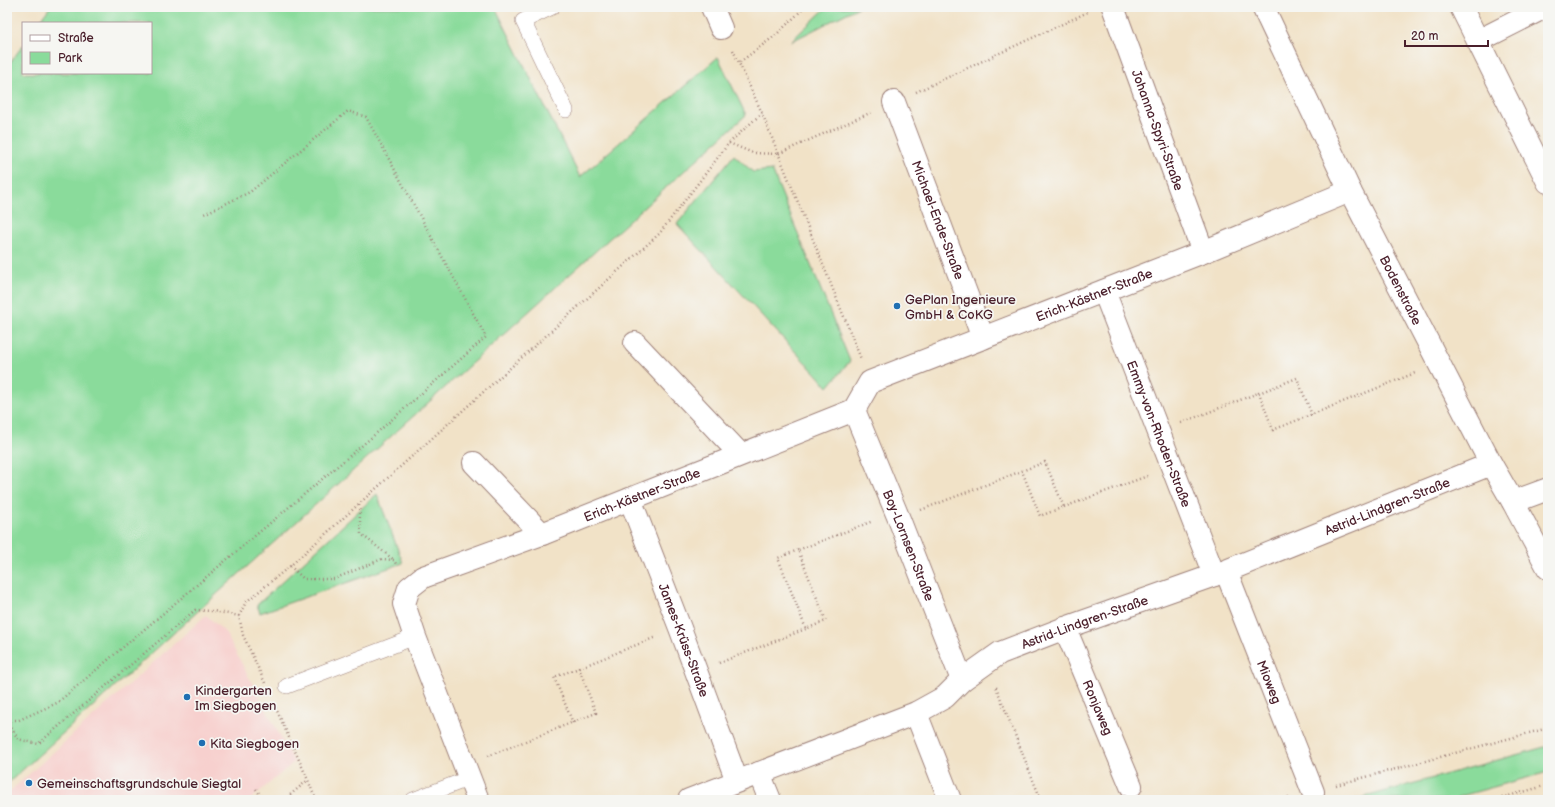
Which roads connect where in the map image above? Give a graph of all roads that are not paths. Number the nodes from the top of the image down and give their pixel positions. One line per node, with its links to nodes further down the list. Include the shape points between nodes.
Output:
1 (552, 7): 10 (lane, via 523,22)
2 (712, 7): 7 (street)
3 (1113, 7): 13 (street, Johanna-Spyri-Straße)
4 (1263, 7): 12 (street, Bodenstraße)
5 (1461, 7): 8 (street)
6 (1545, 7): 8 (street)
7 (721, 28)
8 (1478, 41): 11 (street)
9 (894, 102): 15 (street, Michael-Ende-Straße)
10 (566, 110)
11 (1548, 182)
12 (1350, 191): 13 (street, Erich-Kästner-Straße); 20 (street, Bodenstraße)
13 (1203, 252): 14 (street, Erich-Kästner-Straße)
14 (1104, 291): 15 (street, Erich-Kästner-Straße); 26 (street, Emmy-von-Rhoden-Straße, via 1173,467)
15 (983, 338): 17 (street, Erich-Kästner-Straße, via 870,382)
16 (635, 343): 18 (street)
17 (854, 410): 18 (street, Erich-Kästner-Straße); 29 (street, Boy-Lornsen-Straße)
18 (740, 454): 22 (street, Erich-Kästner-Straße)
19 (474, 463): 24 (street)
20 (1491, 464): 23 (street, Bodenstraße); 26 (street, Astrid-Lindgren-Straße)
21 (1548, 489): 23 (street)
22 (630, 499): 24 (street, Erich-Kästner-Straße); 34 (street, James-Krüss-Straße)
23 (1514, 502): 25 (street, Bodenstraße)
24 (542, 534): 28 (street, Erich-Kästner-Straße, via 423,577 409,588 404,604)
25 (1548, 568)
26 (1220, 573): 27 (street, Astrid-Lindgren-Straße); 36 (street, Mioweg)
27 (1065, 628): 29 (street, Astrid-Lindgren-Straße, via 1000,653); 35 (street, Ronjaweg)
28 (415, 637): 30 (lane); 32 (street)
29 (962, 680): 31 (street, Astrid-Lindgren-Straße, via 944,697)
30 (288, 686)
31 (916, 713): 33 (street, Astrid-Lindgren-Straße); 41 (street)
32 (467, 772): 37 (lane); 38 (street)
33 (759, 773): 34 (street, Astrid-Lindgren-Straße); 40 (street)
34 (737, 781): 39 (street, Astrid-Lindgren-Straße)
35 (1131, 786)
36 (1313, 792)
37 (413, 800)
38 (478, 800)
39 (689, 800)
40 (770, 800)
41 (950, 800)

